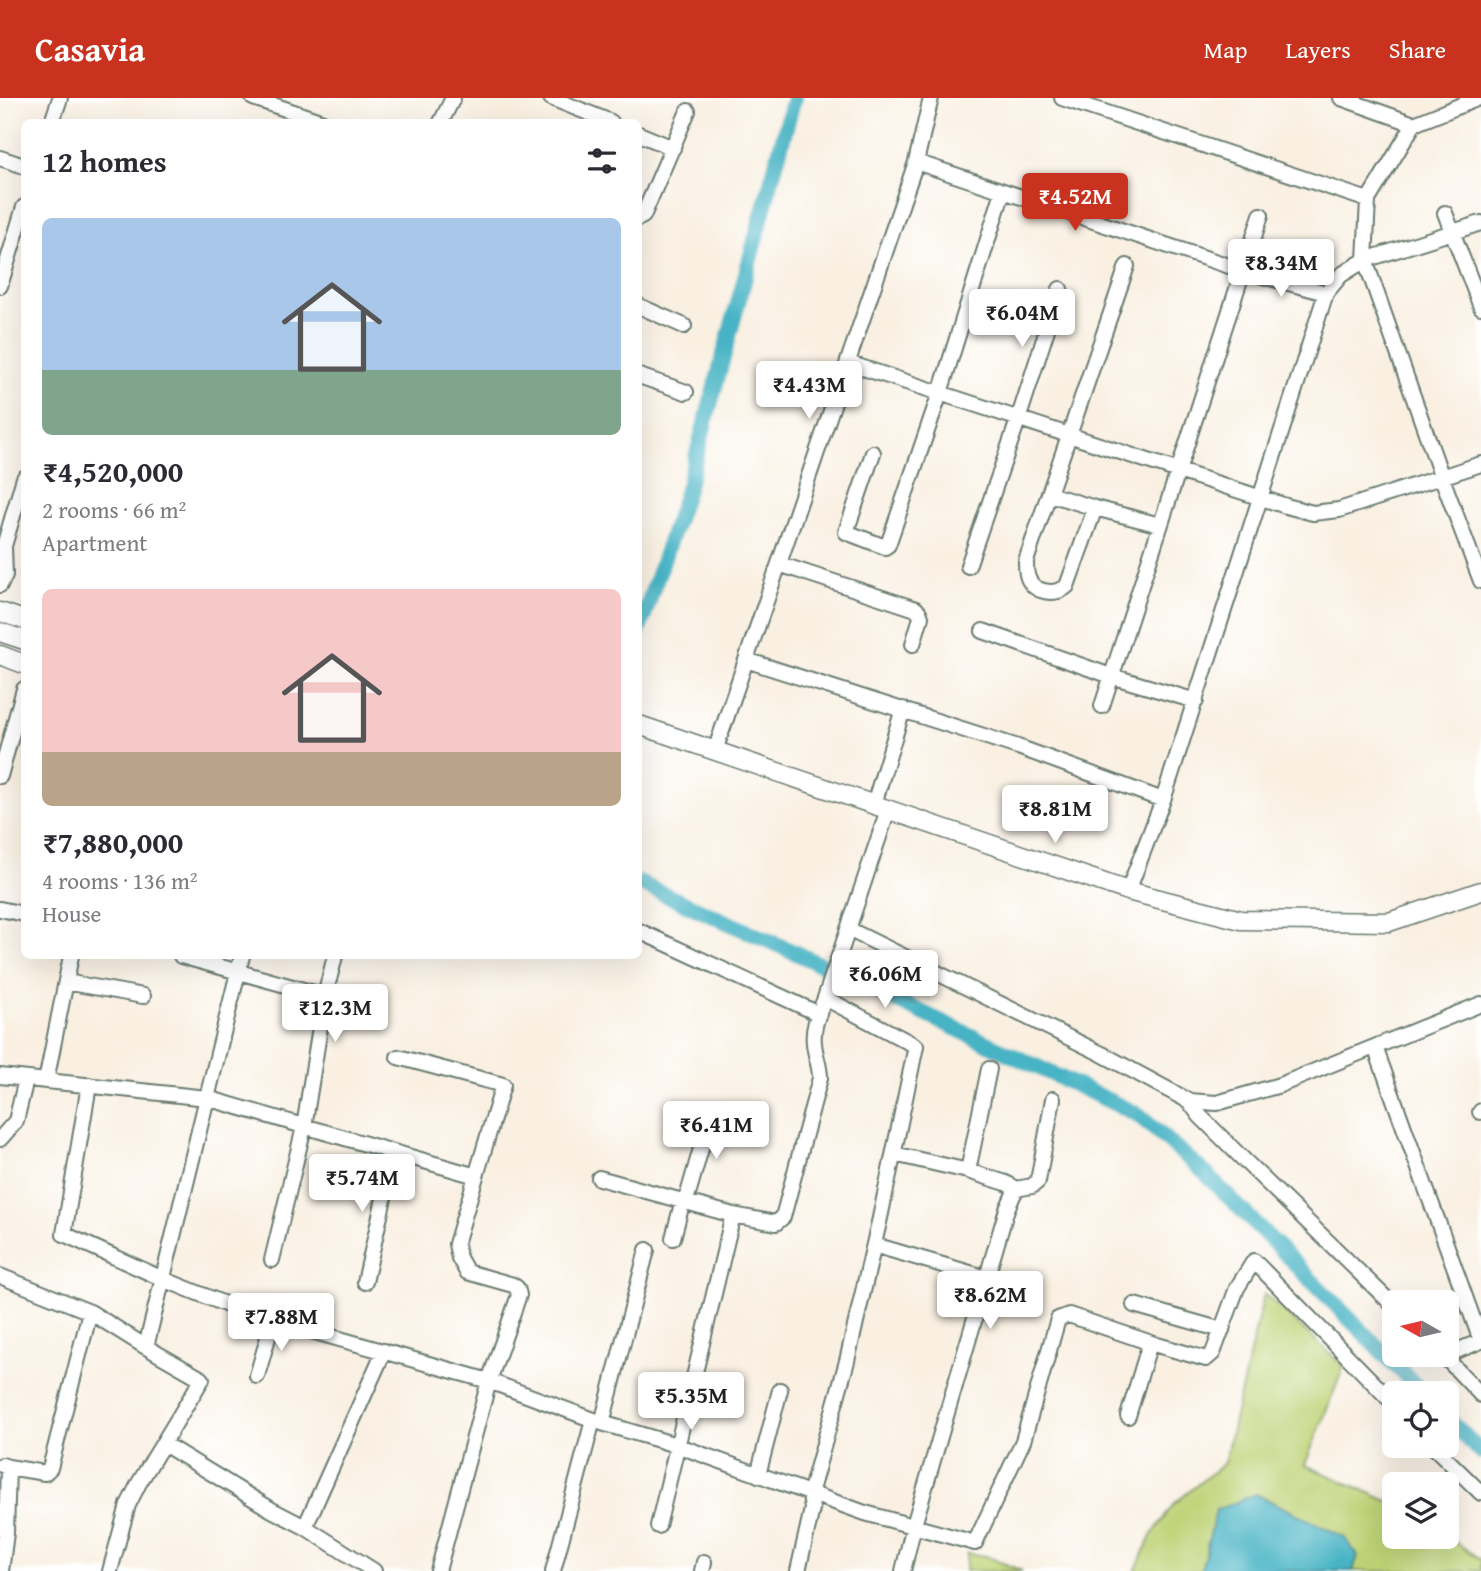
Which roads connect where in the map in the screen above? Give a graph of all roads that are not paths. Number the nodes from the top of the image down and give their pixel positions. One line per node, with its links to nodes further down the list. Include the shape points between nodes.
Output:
1 (60, 98): 10 (street)
2 (253, 98): 11 (street)
3 (453, 98): 12 (street)
4 (551, 98): 13 (street)
5 (931, 98): 18 (street)
6 (1062, 98): 21 (street)
7 (1341, 98): 14 (street)
8 (1479, 98): 14 (street)
9 (688, 111): 16 (street)
10 (53, 119)
11 (314, 119)
12 (442, 119)
13 (604, 119)
14 (1414, 124): 21 (street)
15 (642, 135): 16 (street)
16 (673, 148): 24 (street)
17 (0, 158): 19 (street)
18 (916, 162): 20 (street); 37 (street)
19 (21, 165)
20 (1003, 191): 30 (street); 40 (street)
21 (1368, 200): 28 (street)
22 (1445, 213): 27 (street)
23 (1261, 215): 30 (street)
24 (642, 216)
25 (21, 217): 31 (street)
26 (1481, 223): 27 (street)
27 (1453, 233): 28 (street); 35 (street)
28 (1365, 260): 33 (street, via 1341,275); 46 (street)
29 (1127, 266): 42 (street)
30 (1244, 271): 33 (street); 45 (street)
31 (0, 286)
32 (1060, 289): 41 (street)
33 (1326, 293): 49 (street)
34 (642, 307): 36 (street)
35 (1481, 307)
36 (684, 327)
37 (848, 363): 40 (street); 52 (street)
38 (642, 381): 39 (street)
39 (686, 392)
40 (940, 393): 41 (street); 43 (street, via 886,547 848,535 845,529)
41 (1018, 420): 42 (street); 53 (street)
42 (1069, 435): 45 (street); 48 (street)
43 (873, 453)
44 (1481, 464): 46 (street)
45 (1178, 470): 49 (street); 51 (street)
46 (1442, 478): 49 (street, via 1339,510 1313,513); 54 (street)
47 (21, 489): 55 (street)
48 (1049, 494): 50 (street); 50 (street, via 1026,561 1033,586 1053,593 1067,586)
49 (1262, 498): 67 (street)
50 (1095, 508): 51 (street)
51 (1160, 526): 65 (street)
52 (779, 564): 61 (street, via 916,609 920,617); 63 (street)
53 (968, 566)
54 (1481, 581)
55 (0, 585)
56 (0, 612): 57 (street)
57 (21, 619)
58 (983, 631): 65 (street)
59 (0, 632): 60 (street)
60 (21, 639)
61 (913, 644)
62 (0, 655): 64 (street)
63 (746, 660): 69 (street); 71 (street)
64 (21, 663)
65 (1111, 676): 67 (street); 68 (street)
66 (21, 700): 72 (street)
67 (1196, 701): 73 (street)
68 (1102, 706)
69 (903, 709): 73 (street); 74 (street)
70 (642, 726): 71 (street)
71 (715, 751): 74 (street)
72 (0, 776)
73 (1163, 800): 75 (street)
74 (881, 807): 75 (street); 79 (street)
75 (1128, 891): 76 (street, via 1241,920 1389,922)
76 (1481, 891)
77 (0, 909): 78 (street)
78 (21, 913)
79 (848, 929): 87 (street); 101 (street)
80 (642, 932): 91 (street)
81 (70, 959): 86 (street)
82 (192, 959): 85 (street)
83 (241, 959): 85 (street)
84 (334, 959): 89 (street)
85 (237, 972): 89 (street); 99 (street)
86 (66, 982): 88 (street); 97 (street)
87 (827, 992): 91 (street); 106 (street, via 916,1046)
88 (143, 996)
89 (325, 996): 103 (street)
90 (1481, 1004): 92 (street)
91 (819, 1014): 112 (street, via 814,1042 820,1078 783,1217 776,1223)
92 (1375, 1047): 101 (street, via 1280,1085 1217,1103); 126 (street)
93 (398, 1057): 108 (street, via 503,1085)
94 (989, 1069): 107 (street)
95 (0, 1076): 96 (street)
96 (26, 1079): 97 (street); 104 (street, via 16,1121)
97 (46, 1081): 98 (street)
98 (89, 1085): 99 (street); 119 (street, via 64,1234)
99 (207, 1098): 103 (street); 119 (street)
100 (1053, 1099): 110 (street, via 1038,1181)
101 (1189, 1101): 121 (street)
102 (712, 1111): 111 (street)
103 (304, 1127): 105 (street); 116 (street)
104 (0, 1139)
105 (394, 1154): 108 (street); 120 (street)
106 (894, 1154): 107 (street); 114 (street)
107 (968, 1171): 110 (street)
108 (476, 1176): 133 (street, via 456,1244 459,1258 467,1272 513,1285 519,1295)
109 (599, 1178): 111 (street)
110 (1016, 1189): 118 (street)
111 (684, 1201): 112 (street); 113 (street)
112 (733, 1215): 140 (street)
113 (673, 1238)
114 (874, 1245): 118 (street); 145 (street)
115 (647, 1250): 138 (street)
116 (272, 1260)
117 (0, 1276): 123 (street)
118 (988, 1278): 146 (street)
119 (163, 1279): 124 (street); 128 (street)
120 (365, 1282)
121 (1382, 1294)
122 (1134, 1305): 125 (street)
123 (90, 1312): 128 (street); 142 (street, via 50,1468 45,1473)
124 (273, 1320): 130 (street); 132 (street)
125 (1222, 1331): 127 (street, via 1206,1359); 135 (street, via 1242,1276 1254,1262)
126 (1481, 1341): 129 (street)
127 (1150, 1343): 137 (street); 146 (street, via 1069,1315 1058,1319 1024,1441 975,1543)
128 (146, 1347): 139 (street, via 202,1379)
129 (1460, 1349)
130 (384, 1351): 133 (street); 148 (street)
131 (1454, 1367): 136 (street)
132 (257, 1376)
133 (489, 1381): 138 (street); 152 (street)
134 (780, 1390): 143 (street)
135 (1382, 1392)
136 (1481, 1395)
137 (1128, 1416)
138 (598, 1422): 140 (street); 153 (street)
139 (164, 1444): 148 (street); 150 (street, via 128,1505)
140 (676, 1445): 143 (street); 147 (street)
141 (1445, 1458): 144 (street)
142 (4, 1466): 149 (street, via 6,1534)
143 (758, 1475): 145 (street)
144 (1481, 1493)
145 (810, 1494): 146 (street); 154 (street, via 812,1510)
146 (914, 1524): 155 (street)
147 (658, 1526)
148 (305, 1527): 151 (street)
149 (1, 1571)
150 (110, 1571)
151 (374, 1571)
152 (439, 1571)
153 (553, 1571)
154 (798, 1571)
155 (904, 1571)

